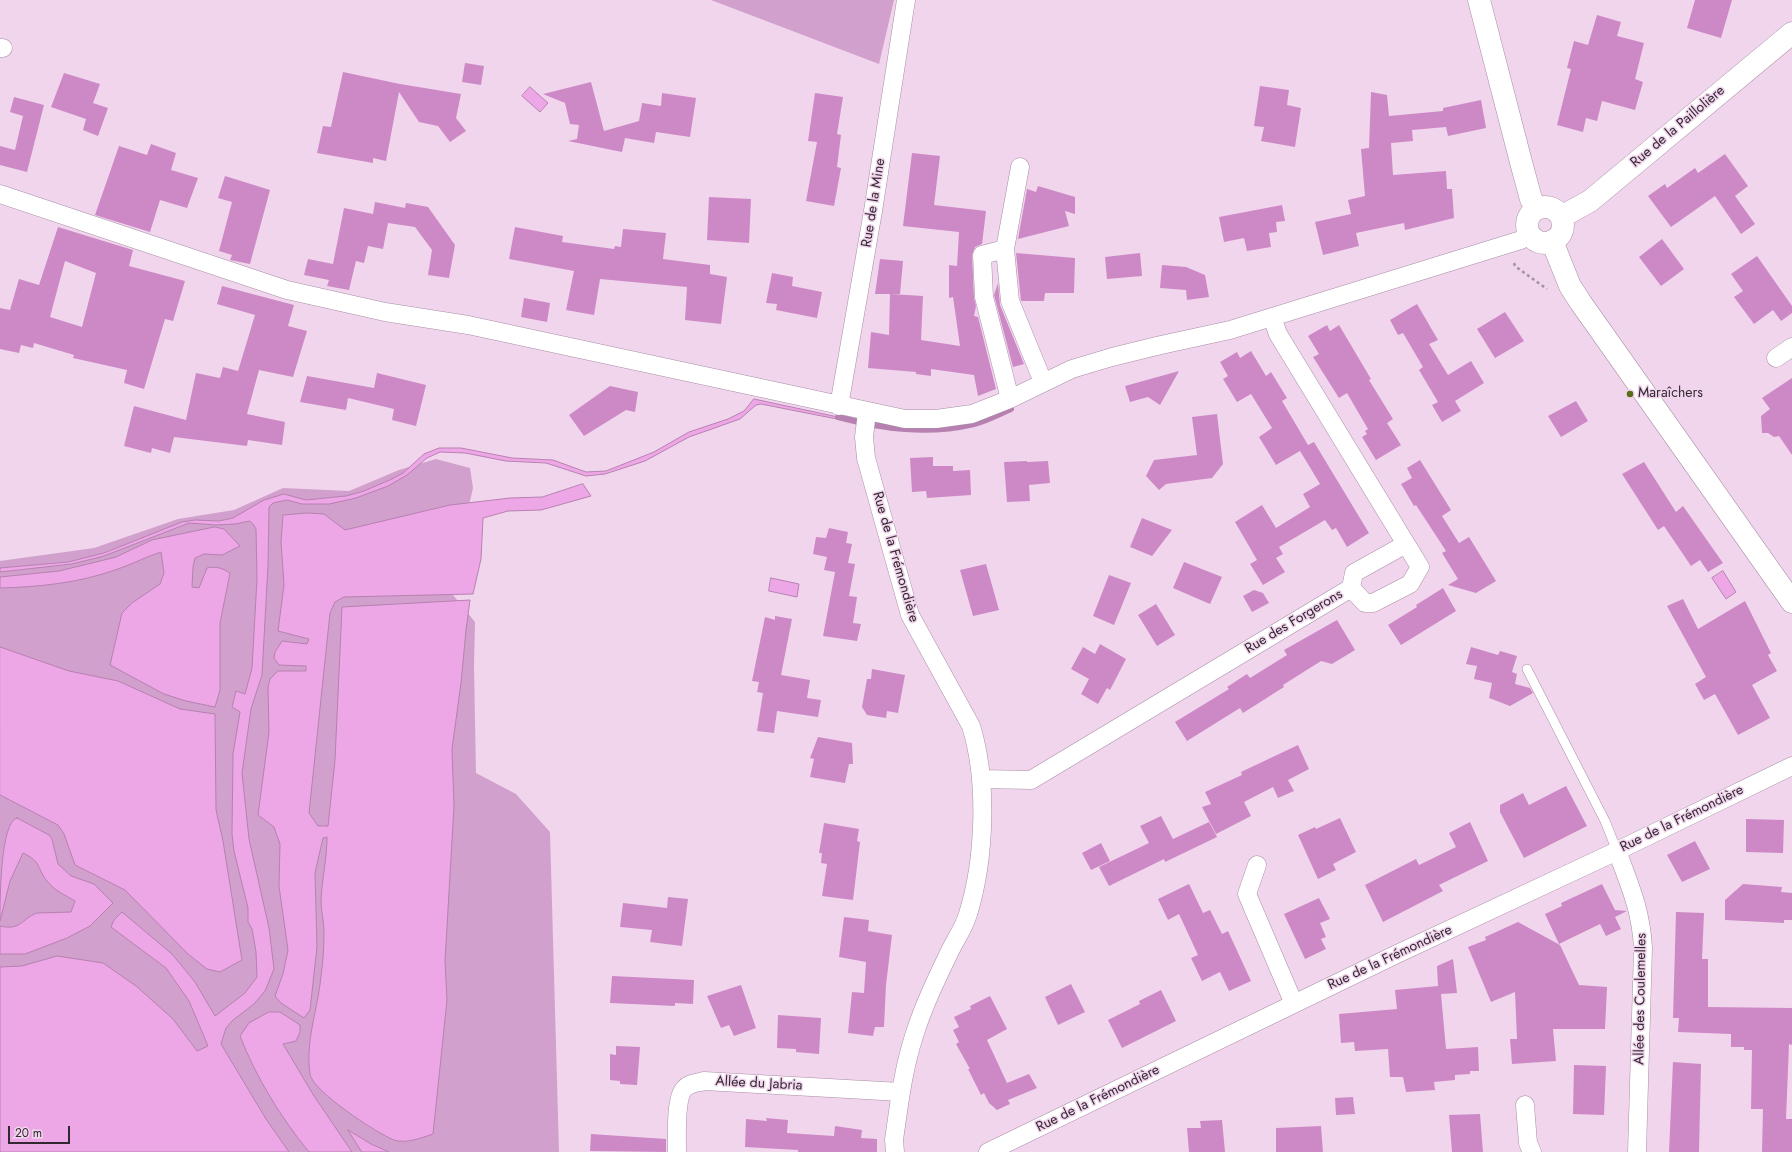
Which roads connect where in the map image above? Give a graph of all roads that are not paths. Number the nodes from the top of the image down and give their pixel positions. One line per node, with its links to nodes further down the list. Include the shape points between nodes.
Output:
1 (906, 0): 16 (street, Rue de la Mine)
2 (1479, 0): 6 (main road, via 1531,199)
3 (1792, 33): 7 (main road, Rue de la Paillolière, via 1590,201)
4 (1020, 167): 10 (street)
5 (0, 194): 16 (street, via 287,290 385,312 468,325)
6 (1537, 209): 7 (main road, via 1548,207 1558,212); 8 (main road, via 1528,217 1527,229)
7 (1561, 217): 9 (main road, via 1563,229)
8 (1530, 235): 9 (main road, via 1540,242); 11 (street, via 1521,240)
9 (1552, 241): 20 (main road, via 1570,286 1581,303)
10 (1005, 249): 14 (street, via 1010,301); 15 (street, via 982,255 984,297)
11 (1272, 317): 14 (street, via 1230,330 1112,357 1072,369); 18 (street, via 1278,334)
12 (1792, 347): 13 (street)
13 (1776, 358)
14 (1043, 382): 15 (street)
15 (1010, 399): 17 (street, via 972,414 936,420)
16 (839, 406): 17 (street)
17 (866, 422): 23 (street, Rue de la Frémondière, via 866,458 910,616 972,726)
18 (1406, 544): 19 (street, Rue des Forgerons, via 1354,573); 19 (street, via 1420,567 1410,584 1373,603 1364,603)
19 (1351, 588): 23 (street, Rue des Forgerons, via 1031,780)
20 (1792, 602)
21 (1527, 669): 24 (lane, via 1605,821)
22 (1792, 766): 24 (street, Rue de la Frémondière)
23 (981, 779): 27 (street, Rue de la Frémondière, via 982,816 975,885 967,916 928,996 906,1060)
24 (1617, 851): 26 (street, Rue de la Frémondière); 33 (street, Allée des Coulemelles, via 1637,906 1644,948)
25 (1257, 865): 26 (street, via 1247,894)
26 (1294, 1004): 31 (street, Rue de la Frémondière)
27 (901, 1092): 29 (street, Allée du Jabria, via 704,1081 691,1084 683,1090 679,1100); 30 (street, Rue de la Frémondière, via 894,1140)
28 (1525, 1105): 32 (street, via 1528,1143)
29 (677, 1152)
30 (895, 1152)
31 (988, 1152)
32 (1532, 1152)
33 (1637, 1152)

